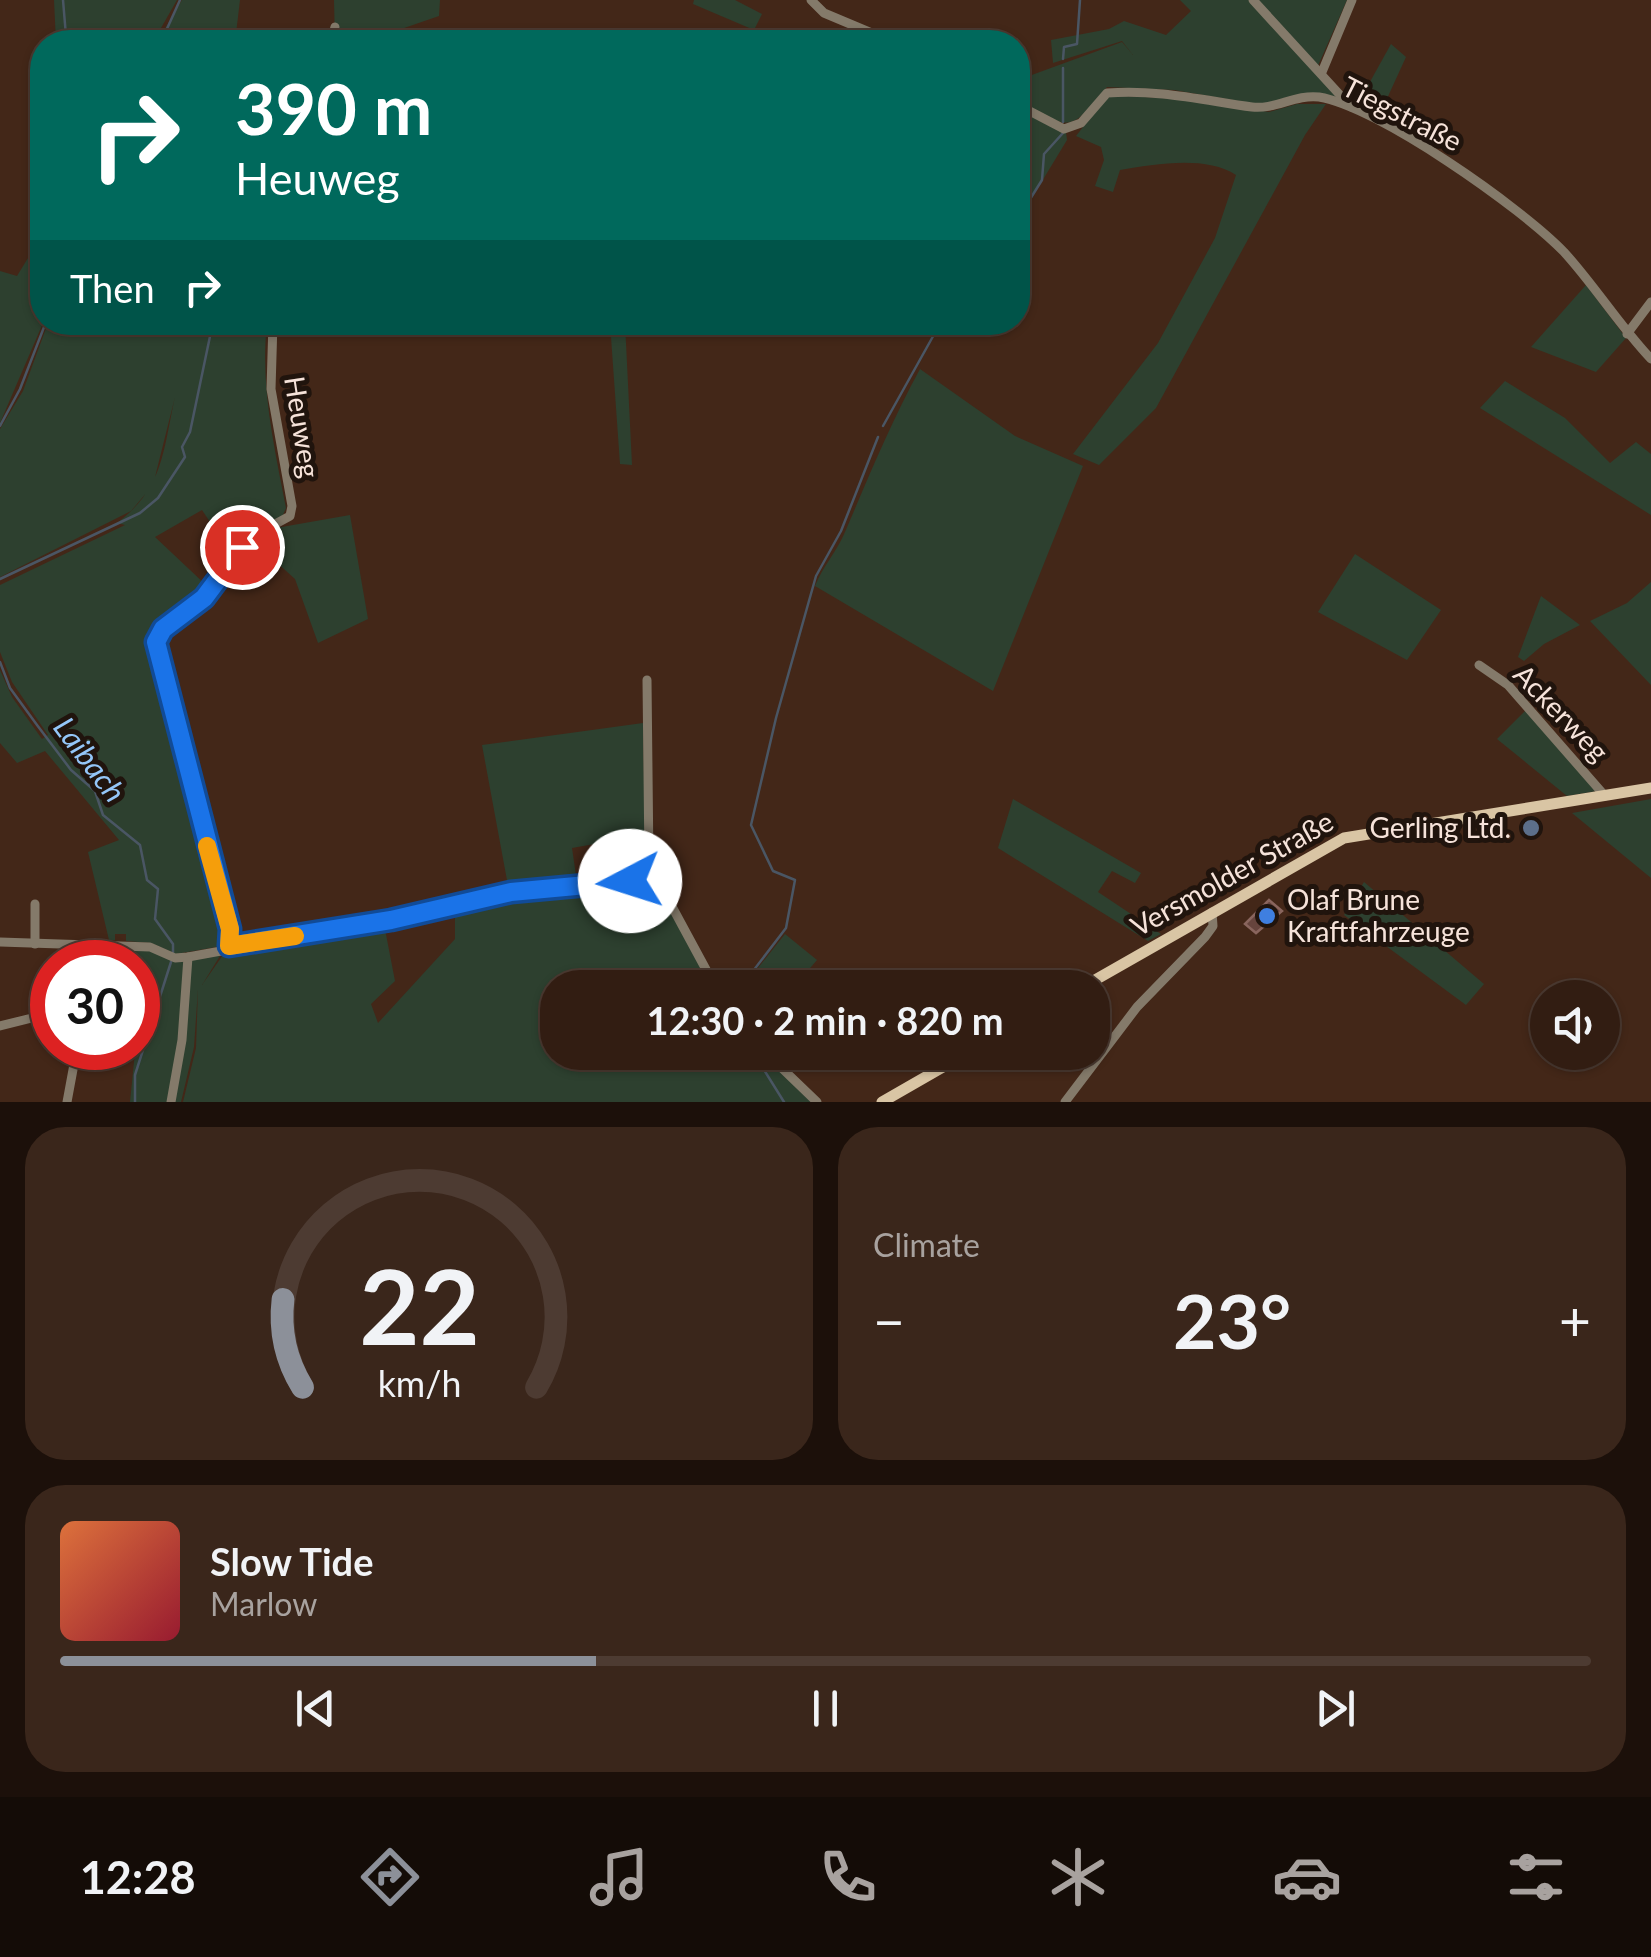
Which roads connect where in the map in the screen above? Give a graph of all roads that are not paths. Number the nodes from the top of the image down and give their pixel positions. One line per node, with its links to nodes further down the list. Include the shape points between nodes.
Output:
1 (811, 0): 6 (street)
2 (1253, 0): 7 (street)
3 (1352, 0): 7 (street)
4 (335, 27): 5 (street)
5 (334, 30)
6 (864, 30)
7 (1322, 72): 8 (street)
8 (1353, 109): 9 (street, Tiegstraße, via 1315,96 1261,108 1138,90 1107,92 1081,124 1064,129); 11 (street, Tiegstraße, via 1453,164 1528,221 1564,252)
9 (1030, 111)
10 (1651, 302): 11 (street)
11 (1627, 334): 13 (street, Tiegstraße)
12 (273, 335): 26 (street, Heuweg, via 270,388 290,516 242,547 204,598 156,642)
13 (1651, 358)
14 (1479, 665): 17 (street, Ackerweg, via 1508,685)
15 (647, 680): 18 (street)
16 (1651, 788): 17 (main road, Versmolder Straße)
17 (1605, 796): 22 (main road, Versmolder Straße, via 1360,834)
18 (649, 864): 19 (street); 20 (street)
19 (630, 881): 20 (street); 26 (street, via 511,892)
20 (657, 882): 29 (street)
21 (35, 904): 23 (street)
22 (1212, 912): 30 (main road, Versmolder Straße); 40 (street, via 1205,938 1137,1007)
23 (36, 940)
24 (0, 942): 25 (street)
25 (30, 944)
26 (229, 946): 28 (street)
27 (160, 952): 28 (street)
28 (188, 957): 37 (street)
29 (706, 970)
30 (1110, 971)
31 (30, 1019): 32 (street)
32 (0, 1026)
33 (73, 1070): 36 (street)
34 (784, 1070): 38 (street)
35 (937, 1070): 39 (main road)
36 (67, 1102)
37 (171, 1102)
38 (817, 1102)
39 (882, 1102)
40 (1065, 1102)

